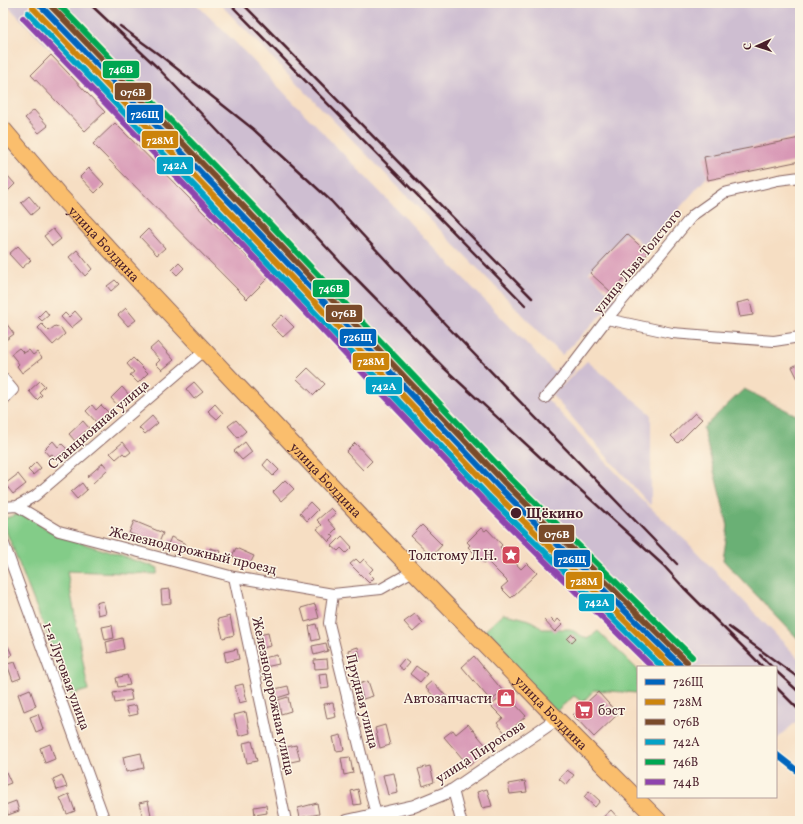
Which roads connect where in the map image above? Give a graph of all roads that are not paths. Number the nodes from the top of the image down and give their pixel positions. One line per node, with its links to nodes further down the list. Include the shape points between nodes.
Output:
1 (3, 129): 5 (main road, улица Болдина, via 59,195)
2 (800, 177): 3 (street, улица Льва Толстого, via 724,193 693,215)
3 (607, 319): 4 (street, via 672,333 774,341); 7 (street, улица Льва Толстого)
4 (800, 337)
5 (204, 352): 9 (street, Станционная улица, via 35,496); 12 (main road, улица Болдина)
6 (3, 378): 8 (street, via 13,390)
7 (545, 398)
8 (3, 400)
9 (17, 506): 10 (street, Станционная улица); 13 (street, Железнодорожный проезд, via 59,531)
10 (3, 507)
11 (3, 541): 18 (street, 1-я Луговая улица)
12 (413, 571): 14 (street, Железнодорожный проезд, via 381,589); 15 (main road, улица Болдина)
13 (234, 577): 14 (street, Железнодорожный проезд); 19 (street, Железнодорожная улица)
14 (333, 594): 17 (street, Прудная улица, via 329,622)
15 (557, 718): 16 (street, улица Пирогова); 22 (main road, улица Болдина)
16 (453, 790): 17 (street, улица Пирогова, via 414,806); 21 (street)
17 (376, 815): 20 (street, улица Пирогова)
18 (105, 821)
19 (286, 821)
20 (347, 821)
21 (460, 821)
22 (659, 821)

